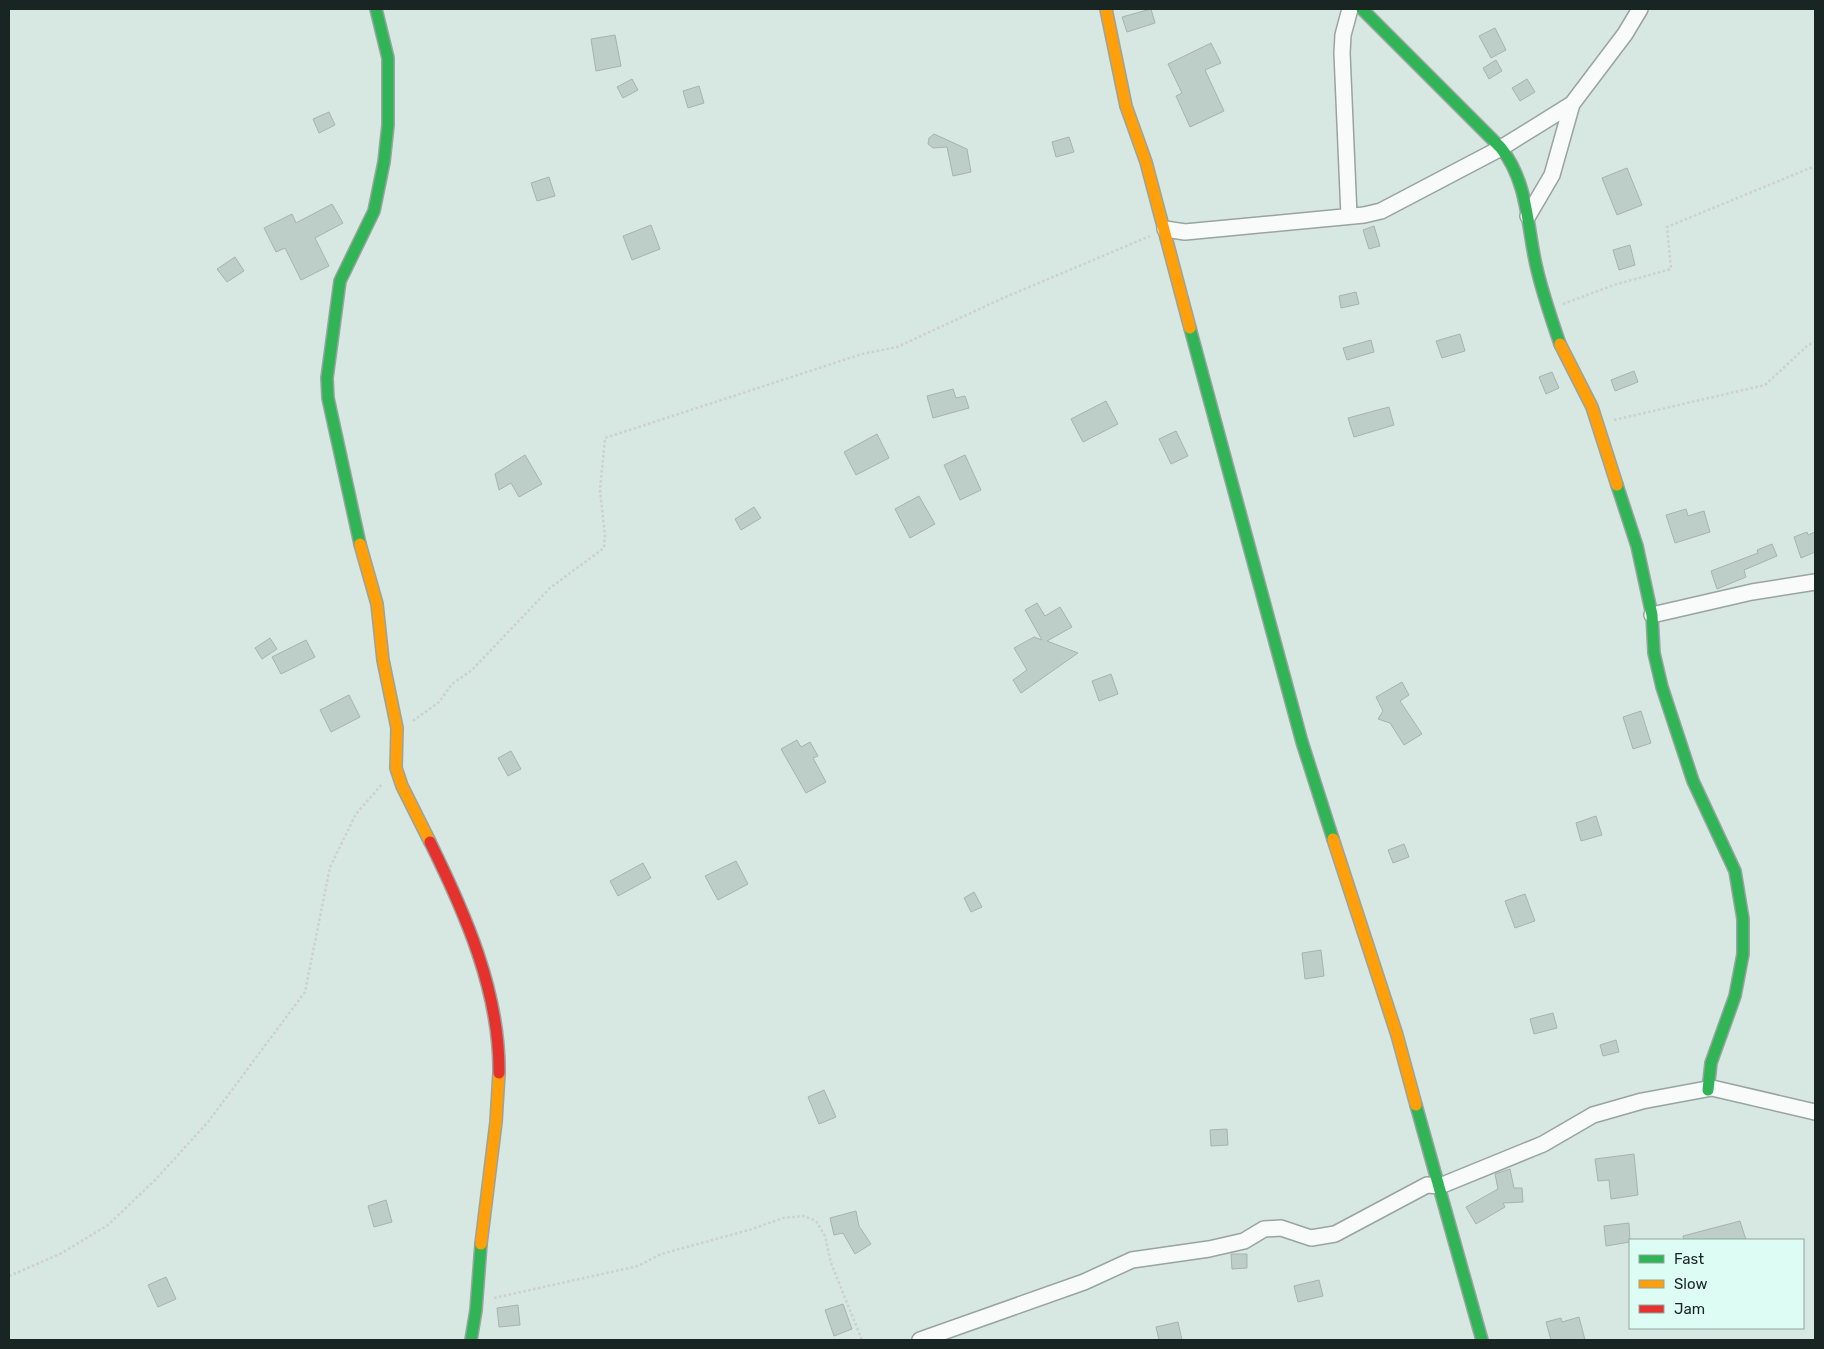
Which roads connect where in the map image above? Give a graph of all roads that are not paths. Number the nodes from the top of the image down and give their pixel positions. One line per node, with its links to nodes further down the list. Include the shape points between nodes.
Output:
1 (376, 9): 16 (street, via 388,58 388,125 384,162 374,211 340,281 327,378 328,398 355,527 377,604 383,660 397,728 396,768 453,889 477,954 497,1046 499,1068)
2 (1106, 9): 10 (street, via 1126,106)
3 (1350, 9): 8 (street, via 1342,52)
4 (1362, 9): 7 (street)
5 (1640, 9): 6 (street, via 1626,34)
6 (1572, 104): 7 (street); 9 (street, via 1552,175)
7 (1501, 148): 8 (street, via 1381,211); 9 (street, via 1513,162)
8 (1349, 216): 10 (street, via 1185,232)
9 (1528, 216): 12 (street, via 1548,310 1562,350 1598,424 1637,546)
10 (1165, 229): 15 (street, via 1178,288 1302,742 1369,945)
11 (1815, 582): 12 (street, via 1752,592)
12 (1652, 615): 13 (street, via 1654,653 1662,687 1693,782 1735,871 1743,920 1743,954 1735,996 1711,1063)
13 (1708, 1090): 14 (street, via 1712,1088); 15 (street, via 1642,1101 1593,1115 1543,1144)
14 (1815, 1112)
15 (1440, 1186): 17 (street, via 1427,1185 1334,1234 1311,1238 1281,1228 1264,1230 1244,1242 1132,1260 1084,1282); 18 (street)
16 (472, 1340)
17 (920, 1340)
18 (1482, 1340)

